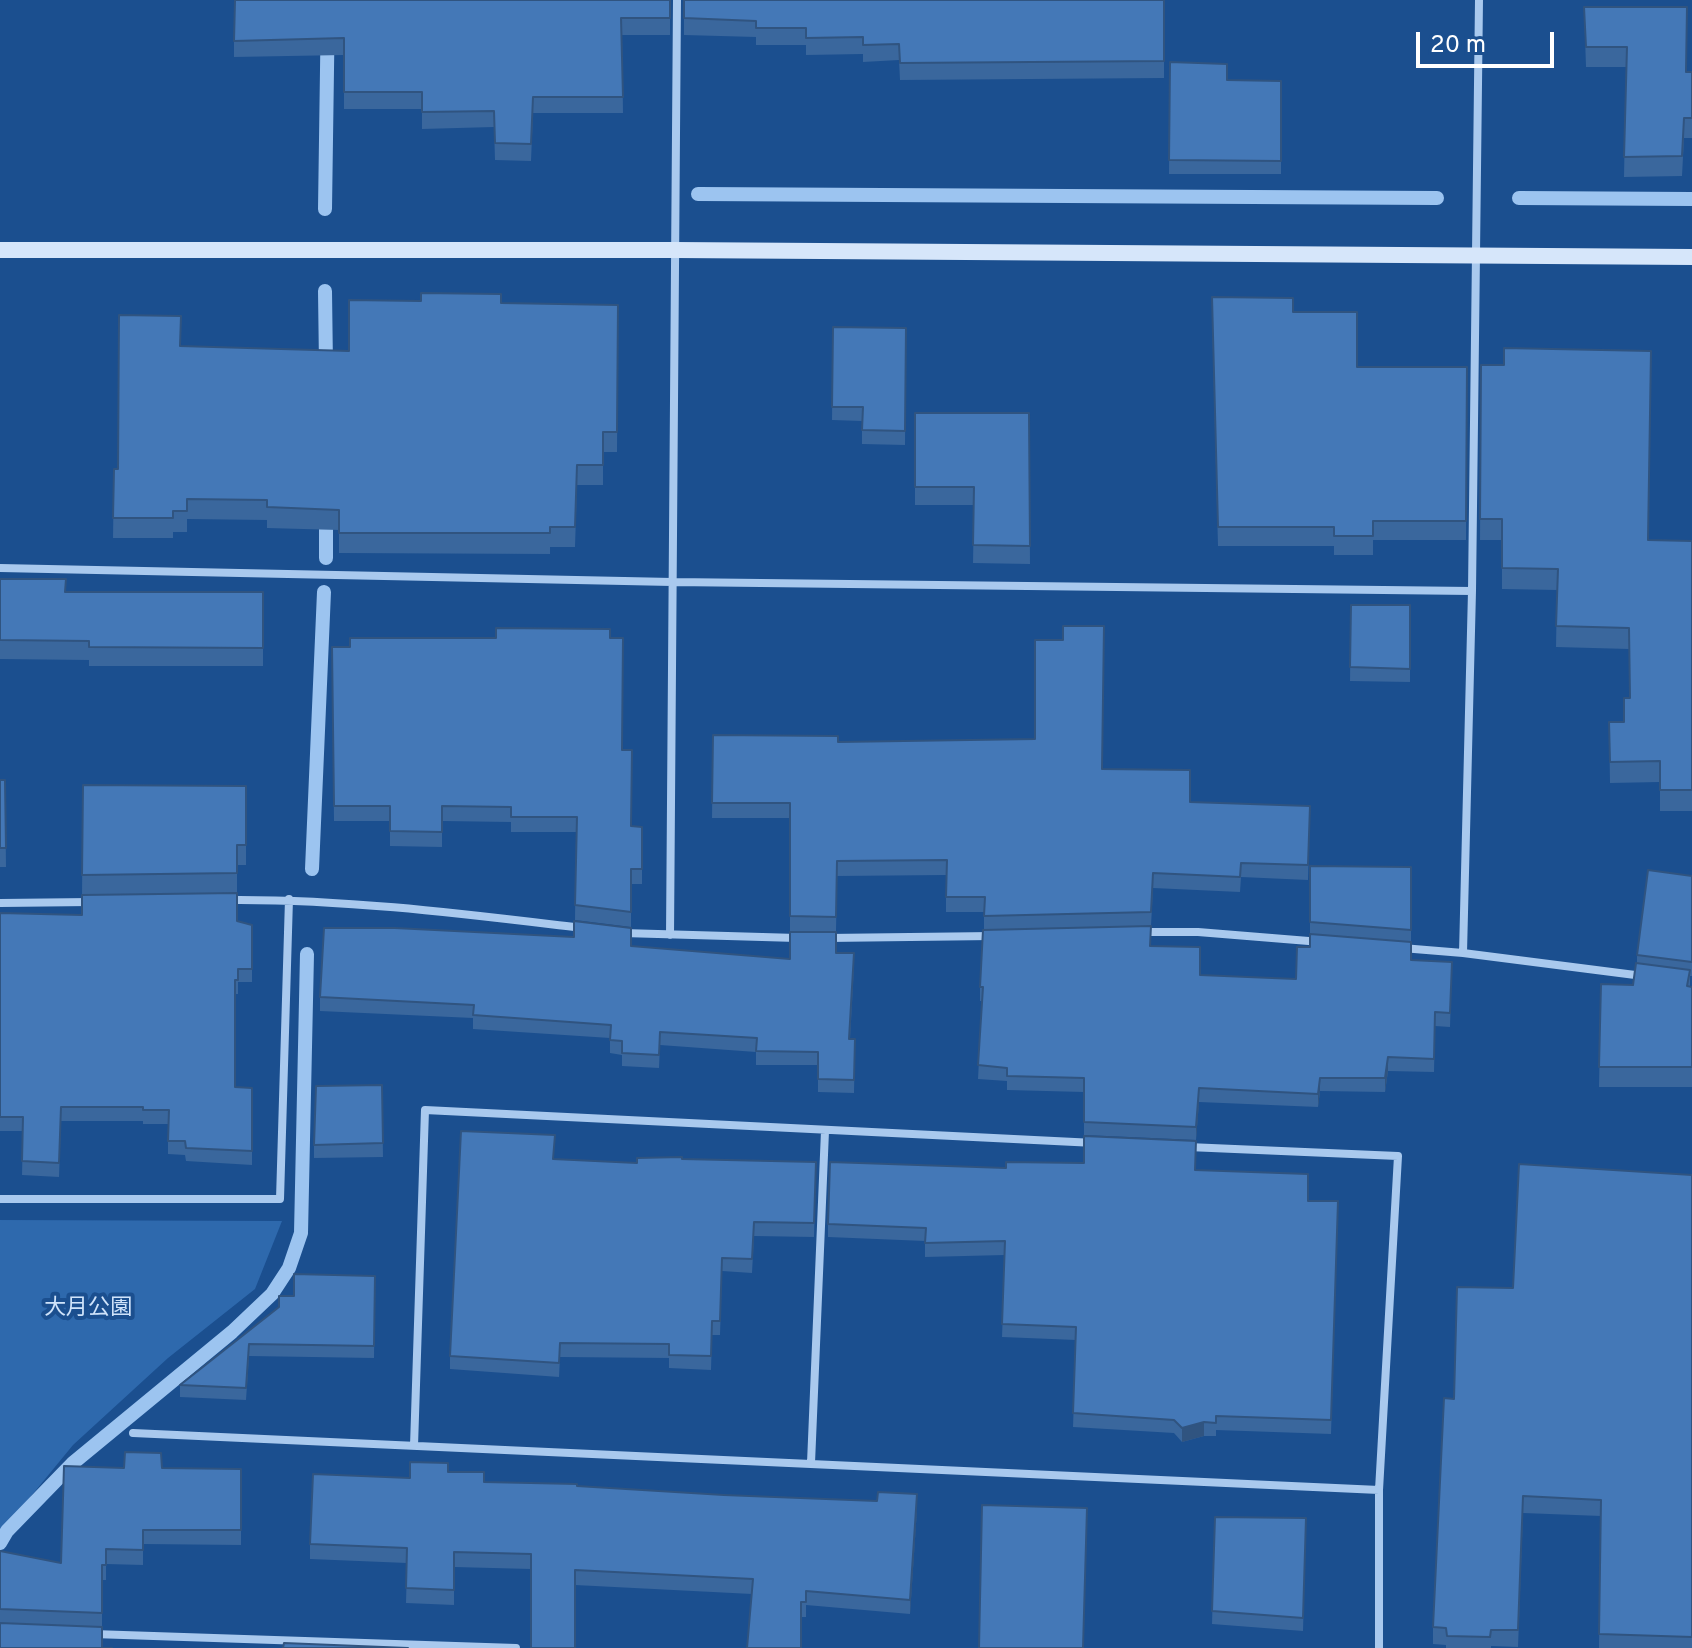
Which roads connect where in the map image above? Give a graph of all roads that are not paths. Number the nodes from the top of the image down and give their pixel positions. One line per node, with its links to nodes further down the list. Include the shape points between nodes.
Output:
1 (677, 0): 4 (street)
2 (1479, 0): 5 (street)
3 (0, 250): 4 (street)
4 (675, 250): 5 (street); 8 (street)
5 (1477, 257): 6 (street); 9 (street)
6 (1692, 257)
7 (0, 568): 8 (street)
8 (672, 582): 9 (street); 17 (street)
9 (1472, 591): 21 (street)
10 (289, 899): 11 (street); 14 (street); 26 (street, via 280,1199)
11 (213, 900)
12 (106, 902): 13 (street)
13 (0, 903)
14 (586, 929)
15 (615, 933): 17 (street)
16 (1138, 933): 19 (street)
17 (670, 935): 18 (street)
18 (999, 936)
19 (1338, 943)
20 (1385, 947): 21 (street)
21 (1463, 953): 22 (street)
22 (1646, 977)
23 (825, 1131): 24 (street); 28 (street, via 425,1110); 29 (street)
24 (1112, 1143)
25 (1175, 1146): 30 (street, via 1398,1156)
26 (0, 1199)
27 (133, 1433): 28 (street)
28 (414, 1446): 29 (street)
29 (811, 1463): 30 (street)
30 (1379, 1490): 33 (street)
31 (78, 1633): 32 (street)
32 (516, 1648)
33 (1379, 1648)

